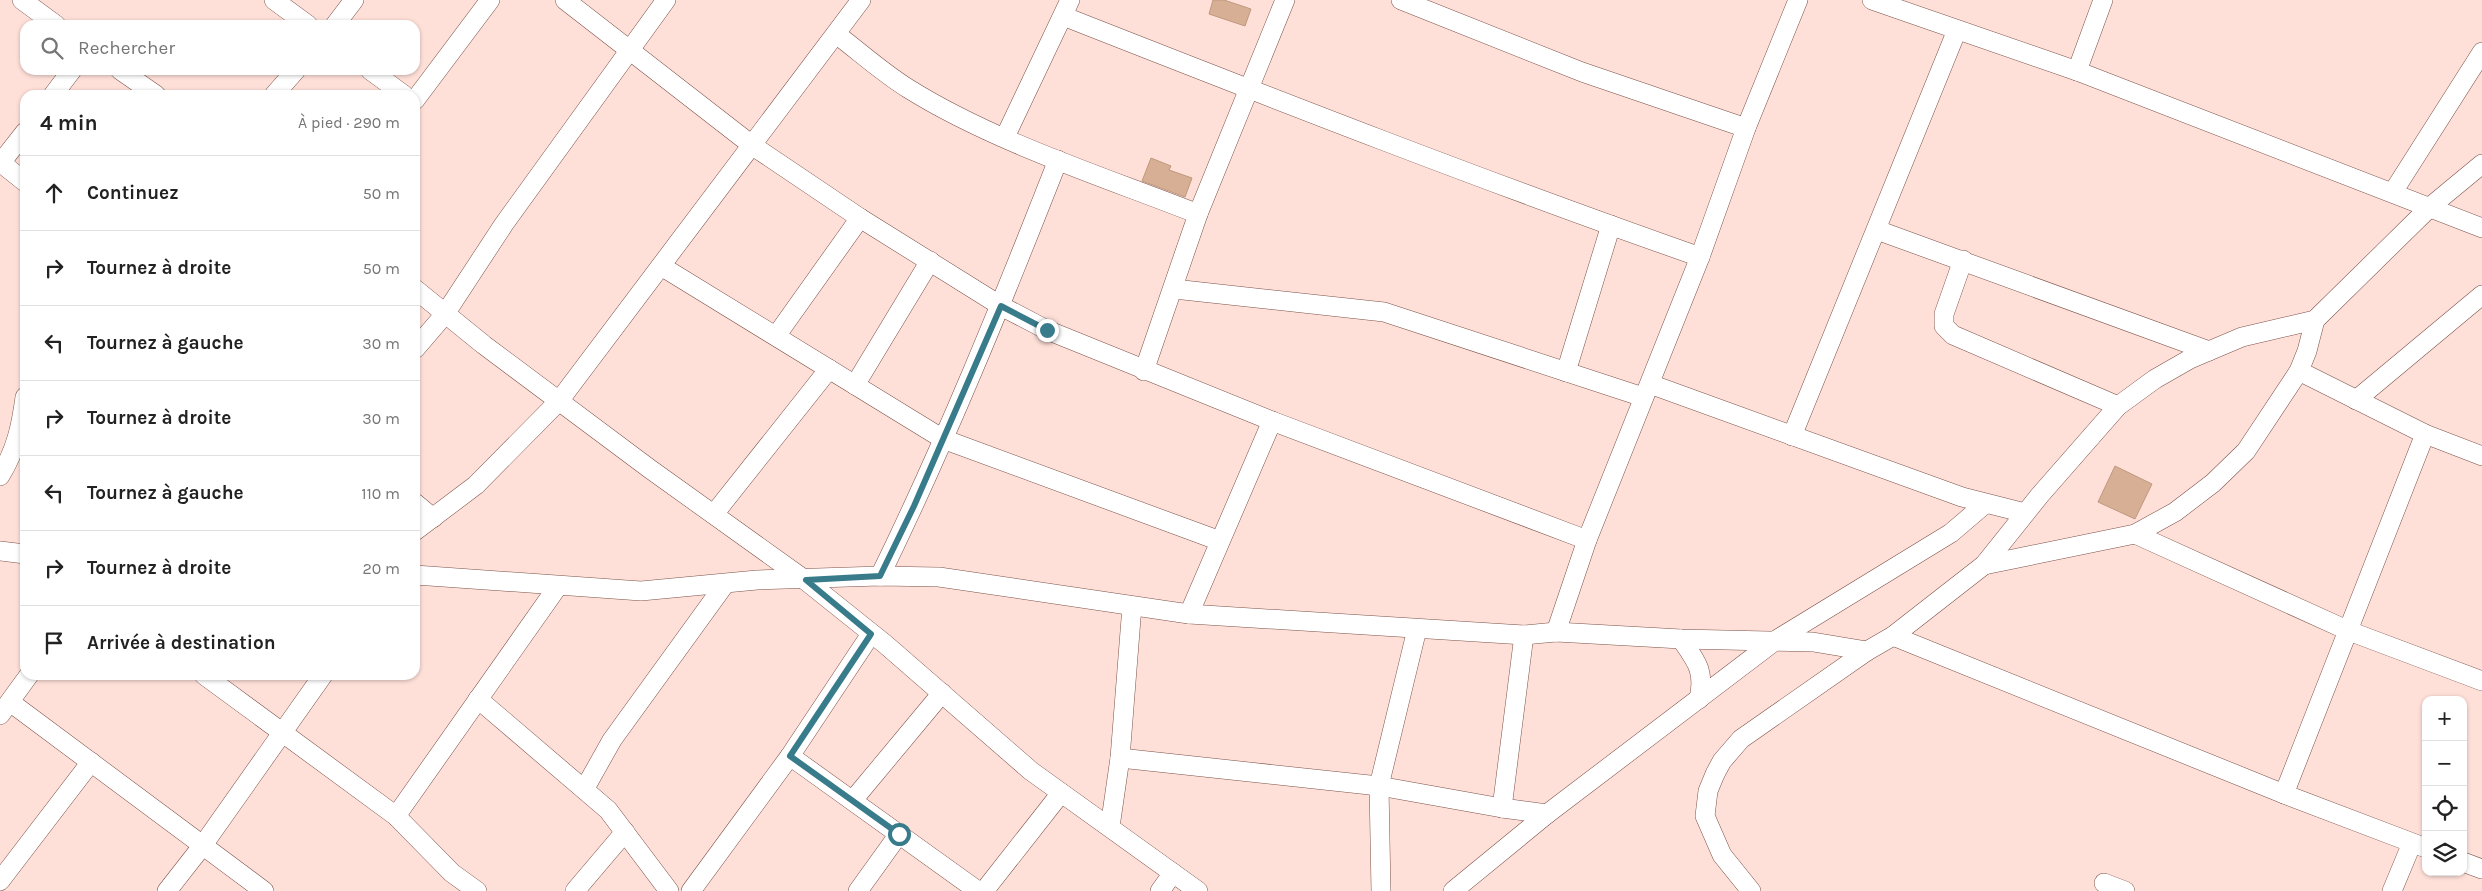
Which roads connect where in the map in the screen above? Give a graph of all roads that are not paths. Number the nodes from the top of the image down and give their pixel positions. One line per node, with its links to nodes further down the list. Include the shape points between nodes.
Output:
1 (22, 0): 14 (street)
2 (274, 0): 15 (street)
3 (354, 0): 16 (street)
4 (490, 0): 31 (street)
5 (565, 0): 19 (street)
6 (666, 0): 19 (street)
7 (861, 0): 18 (street)
8 (1285, 0): 26 (street)
9 (1401, 0): 32 (street, via 1582,72)
10 (1798, 0): 32 (street)
11 (1872, 0): 17 (street)
12 (2103, 0): 21 (street)
13 (1066, 8): 26 (street); 33 (street)
14 (49, 20)
15 (301, 20)
16 (339, 20)
17 (1957, 30): 21 (street); 46 (street)
18 (836, 34): 33 (street, via 908,89); 35 (street)
19 (630, 50): 35 (street); 55 (street, via 504,224)
20 (2482, 52): 40 (street)
21 (2077, 71): 40 (street)
22 (68, 75): 27 (street)
23 (127, 75): 28 (street)
24 (292, 75): 29 (street)
25 (377, 75): 30 (street)
26 (1249, 89): 42 (street); 44 (street)
27 (57, 90)
28 (149, 90)
29 (278, 90)
30 (397, 90)
31 (420, 93)
32 (1746, 128): 47 (street)
33 (1005, 137): 36 (street)
34 (20, 138): 37 (street)
35 (753, 146): 43 (street); 50 (street)
36 (1058, 160): 42 (street); 54 (street)
37 (0, 163): 39 (street)
38 (2482, 164): 41 (street)
39 (20, 178)
40 (2394, 192): 41 (street)
41 (2430, 207): 45 (street); 56 (street)
42 (1198, 214): 51 (street)
43 (860, 218): 49 (street); 57 (street)
44 (1611, 226): 47 (street); 63 (street)
45 (2482, 228)
46 (1877, 230): 48 (street); 72 (street)
47 (1700, 257): 65 (street)
48 (1963, 260): 59 (street); 68 (street, via 1944,314 1944,326 1953,335)
49 (930, 261): 54 (street); 64 (street)
50 (661, 266): 57 (street); 67 (street)
51 (1174, 288): 62 (street); 63 (street, via 1384,312)
52 (420, 294): 55 (street)
53 (2482, 295): 66 (street)
54 (1001, 306): 62 (street, via 1047,330); 73 (street)
55 (445, 314): 58 (street); 67 (street)
56 (2315, 320): 59 (street, via 2242,337); 61 (street)
57 (776, 336): 60 (street)
58 (420, 343)
59 (2210, 350): 68 (street, via 2155,379)
60 (829, 369): 64 (street); 78 (street)
61 (2298, 371): 66 (street); 82 (street, via 2246,451 2213,483 2175,512)
62 (1144, 372): 69 (street)
63 (1566, 372): 65 (street)
64 (855, 385): 73 (street)
65 (1647, 390): 72 (street); 83 (street)
66 (2356, 400): 71 (street)
67 (559, 401): 78 (street); 80 (street, via 476,485)
68 (2118, 406): 79 (street)
69 (1272, 421): 83 (street); 84 (street)
70 (20, 432): 75 (street, via 12,456)
71 (2426, 434): 74 (street); 96 (street)
72 (1792, 436): 76 (street)
73 (943, 439): 84 (street); 89 (street)
74 (2482, 456)
75 (0, 476)
76 (1985, 504): 79 (street); 102 (street, via 1951,533)
77 (420, 507): 80 (street)
78 (714, 514): 90 (street)
79 (2025, 514): 87 (street)
80 (433, 518): 81 (street)
81 (420, 527)
82 (2135, 534): 87 (street); 96 (street)
83 (1587, 540): 97 (street)
84 (1220, 542): 94 (street)
85 (0, 551): 86 (street)
86 (20, 553)
87 (1984, 565): 100 (street)
88 (420, 575): 92 (street)
89 (880, 576): 90 (street); 93 (street, via 938,577)
90 (806, 580): 91 (street); 98 (street)
91 (725, 584): 92 (street, via 641,591); 117 (street, via 612,740)
92 (558, 586): 109 (street)
93 (1132, 606): 94 (street); 114 (street)
94 (1189, 614): 95 (street)
95 (1417, 629): 99 (street); 116 (street)
96 (2349, 631): 107 (street); 119 (street)
97 (1556, 632): 99 (street); 101 (street)
98 (871, 634): 108 (street); 113 (street)
99 (1524, 635): 121 (street)
100 (1893, 636): 103 (street); 119 (street)
101 (1681, 640): 102 (street); 110 (street, via 1701,670)
102 (1776, 640): 103 (street, via 1813,642); 110 (street)
103 (1867, 652): 147 (street, via 1741,739 1715,774 1708,791 1705,816 1722,855)
104 (25, 680): 111 (street)
105 (211, 680): 112 (street)
106 (320, 680): 112 (street)
107 (2482, 681)
108 (942, 693): 118 (street, via 1031,771); 120 (street)
109 (478, 699): 117 (street); 123 (street)
110 (1698, 699): 122 (street)
111 (5, 708): 115 (street)
112 (283, 733): 123 (street); 127 (street)
113 (790, 756): 120 (street); 139 (street)
114 (1120, 758): 116 (street); 124 (street)
115 (91, 762): 127 (street); 132 (street)
116 (1380, 786): 121 (street); 145 (street)
117 (585, 788): 125 (street)
118 (1061, 792): 124 (street); 142 (street)
119 (2284, 794): 128 (street)
120 (852, 800): 126 (street)
121 (1502, 808): 122 (street)
122 (1547, 814): 146 (street)
123 (396, 816): 136 (street, via 452,873)
124 (1110, 827): 131 (street)
125 (625, 832): 137 (street); 138 (street)
126 (899, 834): 140 (street); 141 (street)
127 (203, 845): 134 (street); 135 (street)
128 (2419, 845): 149 (street)
129 (2467, 863): 130 (street)
130 (2482, 869)
131 (1174, 873): 143 (street); 144 (street)
132 (0, 881)
133 (2104, 883): 148 (street)
134 (167, 891)
135 (264, 891)
136 (477, 891)
137 (575, 891)
138 (669, 891)
139 (691, 891)
140 (858, 891)
141 (978, 891)
142 (984, 891)
143 (1160, 891)
144 (1198, 891)
145 (1381, 891)
146 (1453, 891)
147 (1751, 891)
148 (2126, 891)
149 (2392, 891)

